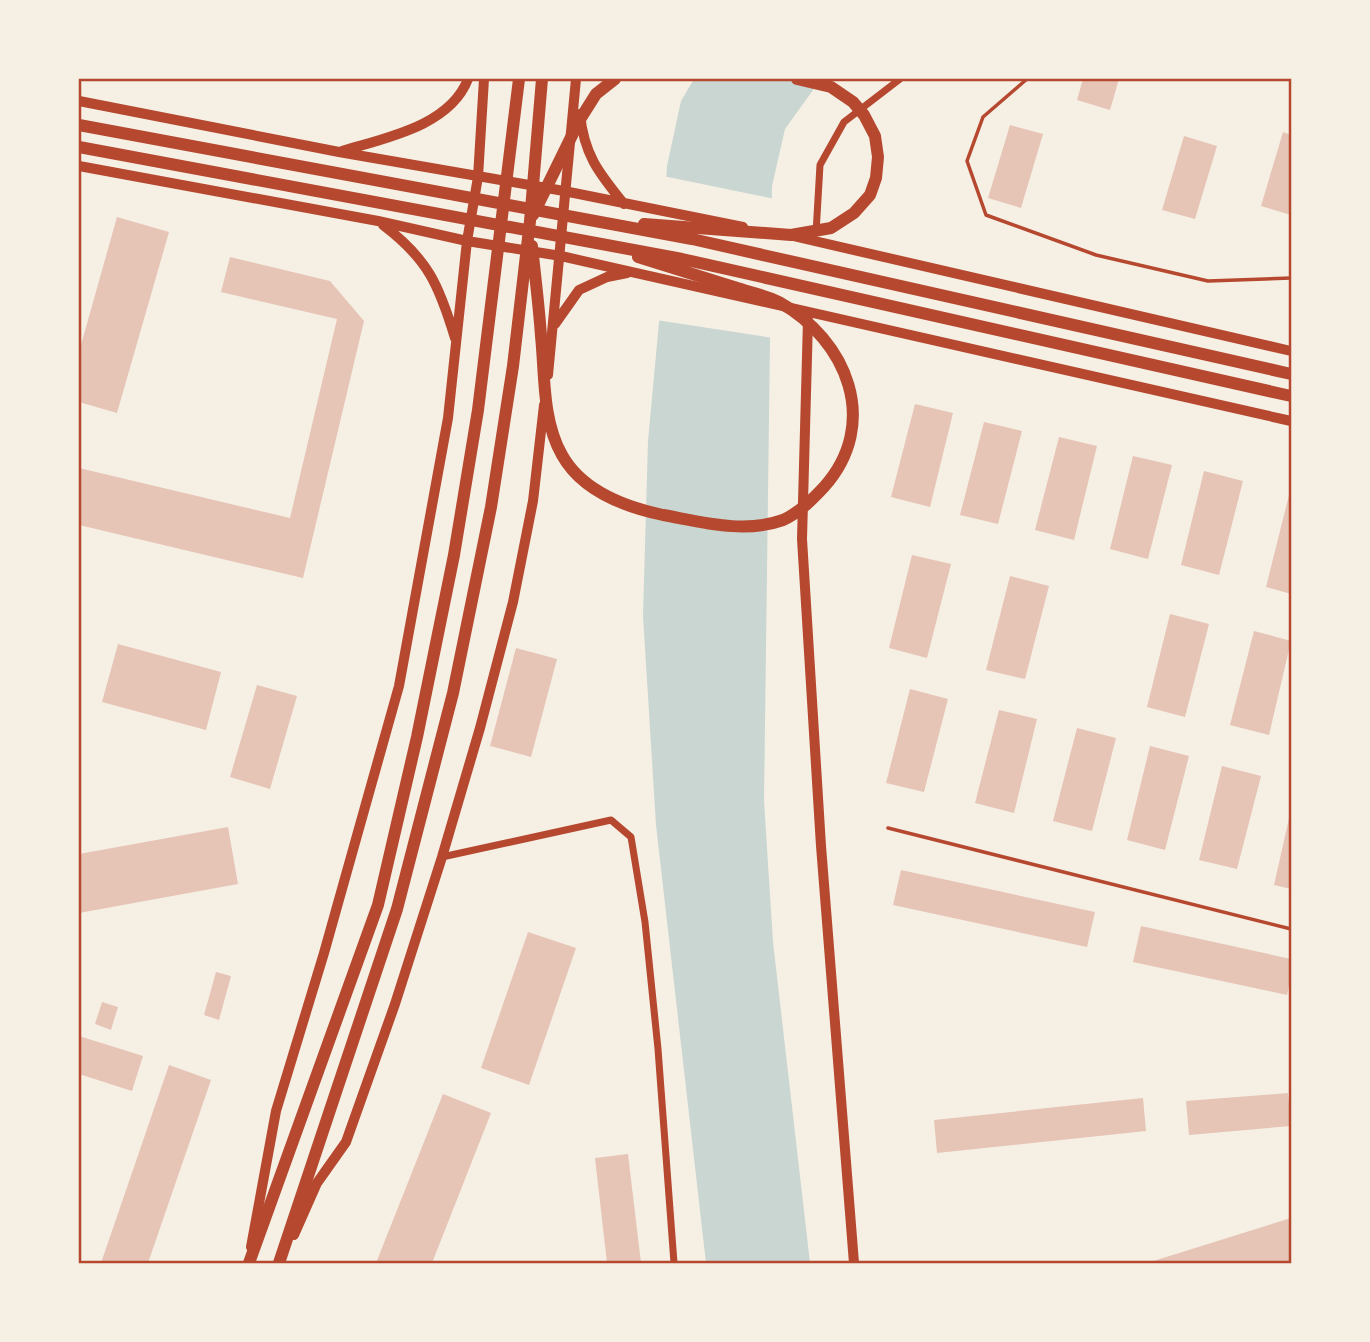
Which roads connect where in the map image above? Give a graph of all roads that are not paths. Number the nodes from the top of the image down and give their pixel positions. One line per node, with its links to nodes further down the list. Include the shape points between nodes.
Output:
1 (468, 79): 13 (main road, via 449,107 421,124)
2 (484, 79): 15 (main road)
3 (519, 79): 37 (main road, via 480,397 417,737 378,905)
4 (542, 79): 20 (main road)
5 (578, 79): 16 (main road); 17 (main road, via 585,146)
6 (615, 79): 20 (main road, via 596,94 579,121)
7 (797, 79): 18 (main road, via 831,87 853,102 875,136 877,167 870,195 854,213 831,228 791,235)
8 (900, 79): 23 (street, via 844,122 820,165)
9 (1027, 79): 26 (lane, via 983,117 967,161 986,215 1096,255 1208,281)
10 (79, 101): 13 (main road)
11 (79, 125): 18 (main road)
12 (79, 147): 22 (main road)
13 (339, 152): 15 (main road)
14 (79, 166): 19 (main road)
15 (478, 177): 16 (main road); 21 (main road)
16 (564, 191): 17 (main road); 24 (main road)
17 (624, 204): 23 (main road)
18 (587, 219): 31 (main road)
19 (378, 221): 21 (main road); 29 (main road, via 423,260 446,308)
20 (530, 221): 22 (main road, via 553,436 579,475 596,490 631,507 726,526 765,525 800,510 836,474 852,422 843,366 814,326 777,301); 38 (main road, via 491,508 453,693 397,909)
21 (467, 241): 24 (main road); 29 (main road)
22 (586, 241): 32 (main road, via 696,261)
23 (815, 241): 30 (main road)
24 (561, 256): 25 (main road); 28 (main road)
25 (635, 273): 27 (main road); 28 (main road, via 607,277 579,290)
26 (1291, 278)
27 (808, 312): 33 (main road); 40 (street, via 802,539)
28 (553, 326): 35 (main road, via 526,539 481,728)
29 (456, 343): 37 (main road, via 448,418 399,685 276,1111)
30 (1291, 351)
31 (1291, 374)
32 (1291, 396)
33 (1291, 421)
34 (888, 828): 36 (lane)
35 (442, 857): 38 (main road, via 346,1142 317,1183); 39 (street, via 611,820 631,837 658,1049)
36 (1291, 929)
37 (248, 1263)
38 (280, 1263)
39 (674, 1263)
40 (854, 1263)

